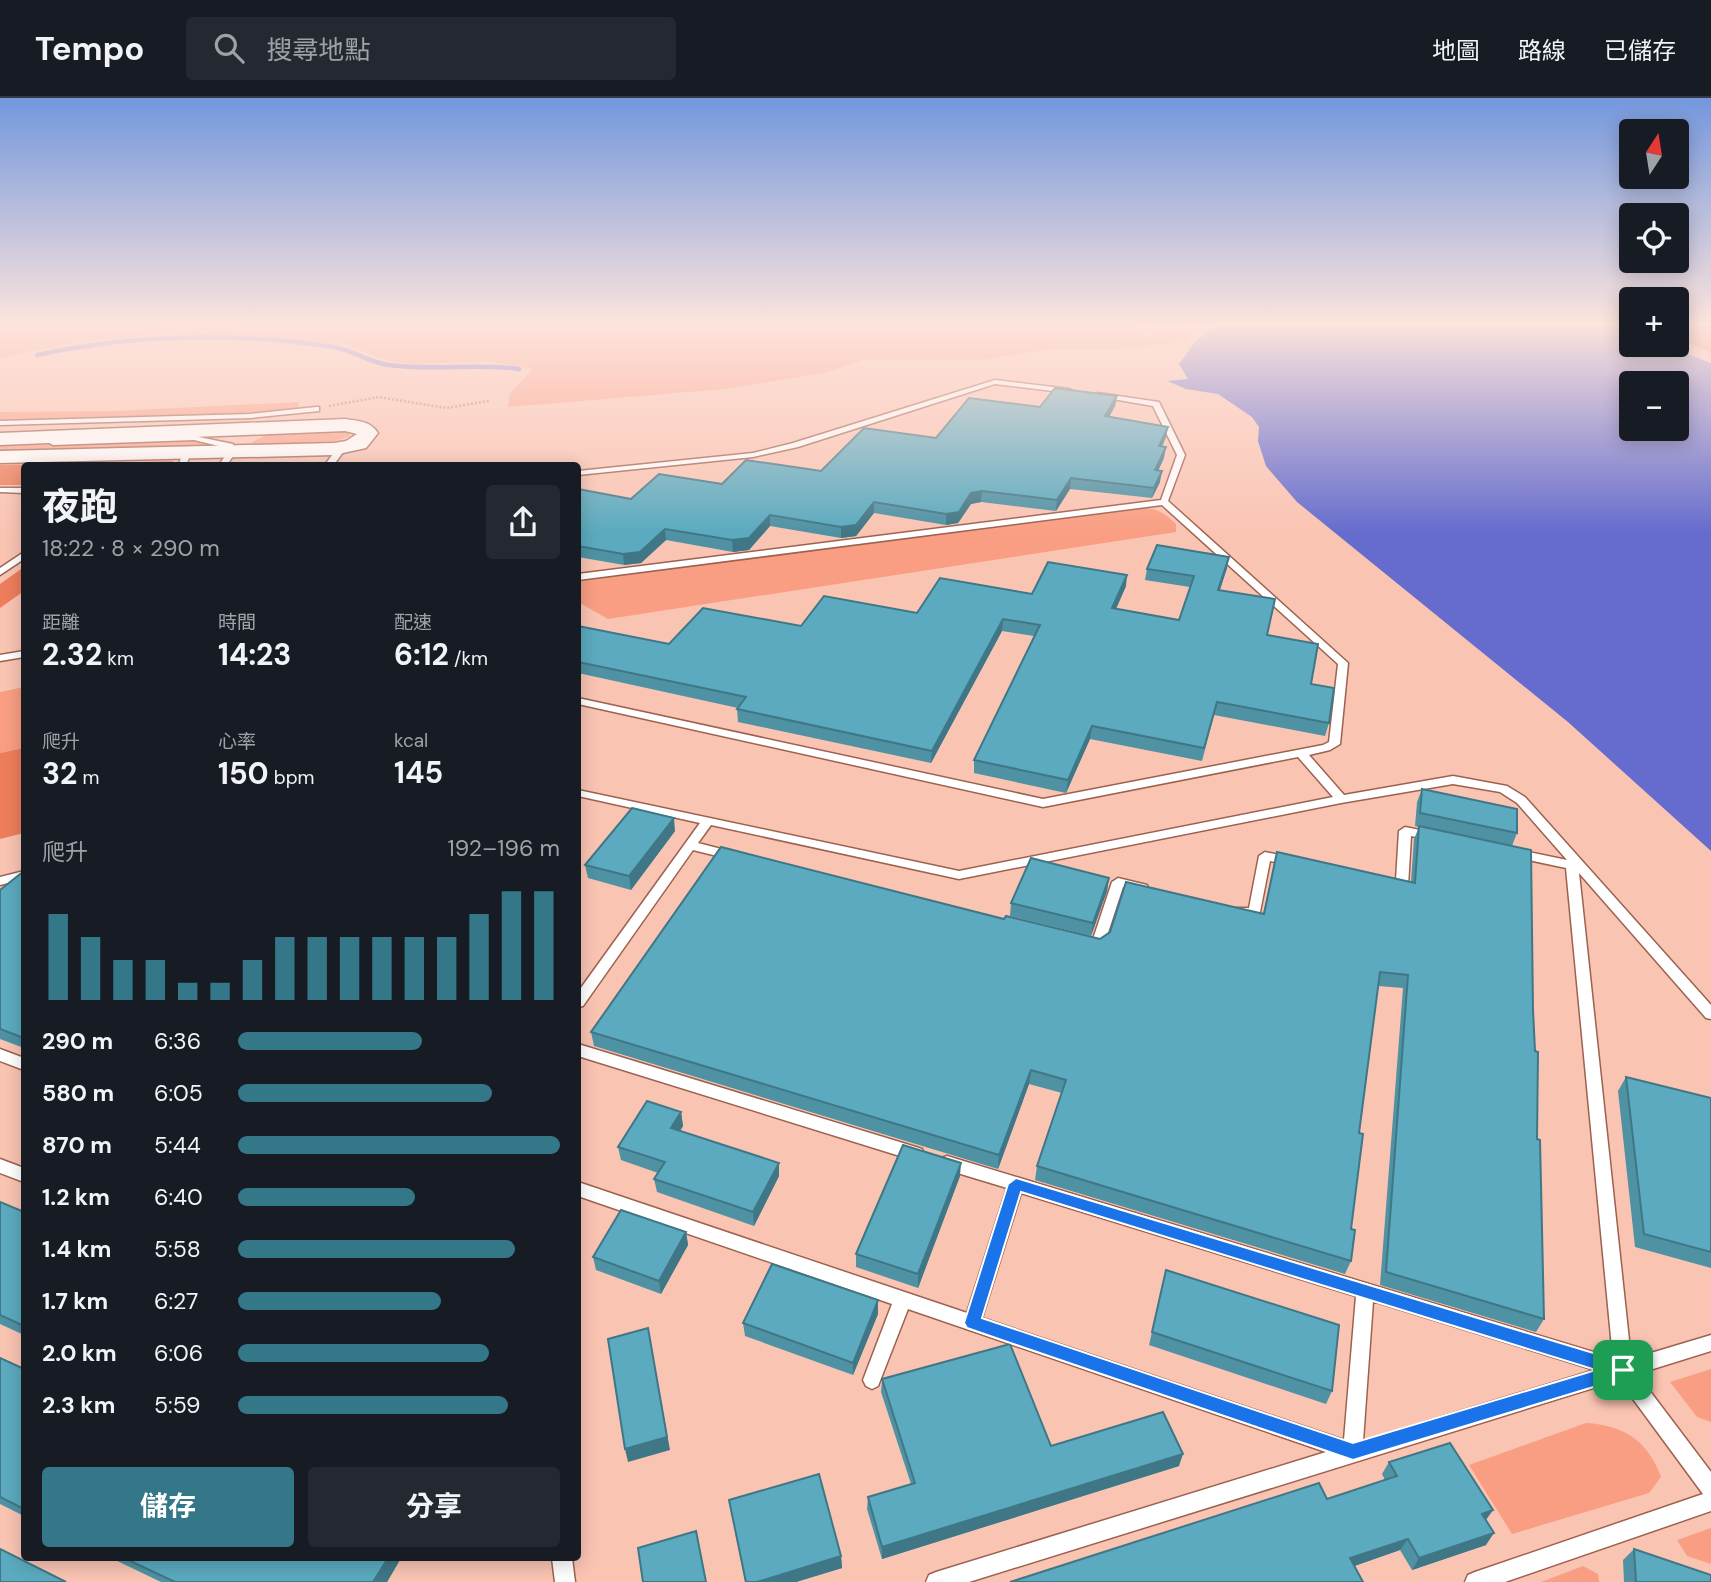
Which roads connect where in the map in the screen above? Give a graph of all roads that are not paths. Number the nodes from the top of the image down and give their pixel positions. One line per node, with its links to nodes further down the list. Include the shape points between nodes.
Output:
1 (956, 394): 11 (lane, via 753,455)
2 (1097, 394): 14 (lane, via 1147,401 1158,407 1181,455)
3 (316, 408): 4 (lane, via 250,416)
4 (0, 424)
5 (0, 441): 6 (main road, via 345,425 366,430 361,442); 9 (lane, via 194,438 227,443)
6 (342, 448): 9 (main road); 10 (lane)
7 (0, 457): 8 (main road)
8 (185, 459): 9 (main road)
9 (227, 459)
10 (331, 462)
11 (581, 473)
12 (0, 490): 13 (lane)
13 (21, 491)
14 (1164, 502): 17 (lane); 21 (lane, via 1343,663 1334,744)
15 (21, 557): 16 (lane)
16 (0, 572)
17 (581, 577)
18 (21, 654): 19 (lane)
19 (0, 658)
20 (581, 702): 21 (lane, via 1043,803)
21 (1301, 753): 23 (lane)
22 (581, 794): 24 (lane)
23 (1341, 799): 24 (lane, via 959,874); 30 (lane, via 1453,780 1503,789 1521,800)
24 (708, 821): 26 (lane)
25 (1444, 839): 33 (lane, via 1405,831 1402,886)
26 (690, 845): 28 (lane); 39 (lane)
27 (1495, 849): 30 (lane)
28 (744, 859)
29 (1302, 864): 37 (lane, via 1265,856 1254,914)
30 (1576, 865): 40 (lane); 52 (lane)
31 (21, 877): 34 (lane)
32 (21, 878): 36 (lane)
33 (1377, 880)
34 (0, 881)
35 (1158, 891): 38 (lane, via 1118,882 1098,945)
36 (0, 895)
37 (1226, 907)
38 (1070, 938)
39 (581, 998)
40 (1711, 1014)
41 (581, 1051): 46 (lane)
42 (0, 1055): 43 (lane)
43 (21, 1062)
44 (0, 1166): 45 (lane)
45 (21, 1174)
46 (1016, 1184): 48 (lane); 50 (lane)
47 (581, 1190): 49 (lane)
48 (1365, 1291): 52 (lane); 54 (lane)
49 (903, 1299): 50 (lane); 53 (lane)
50 (972, 1323): 54 (lane)
51 (1711, 1343): 52 (lane)
52 (1623, 1370): 54 (lane); 55 (lane)
53 (872, 1380)
54 (1353, 1452): 59 (lane)
55 (1711, 1488)
56 (1711, 1502): 60 (lane)
57 (562, 1561): 58 (lane)
58 (565, 1582)
59 (936, 1582)
60 (1475, 1582)

